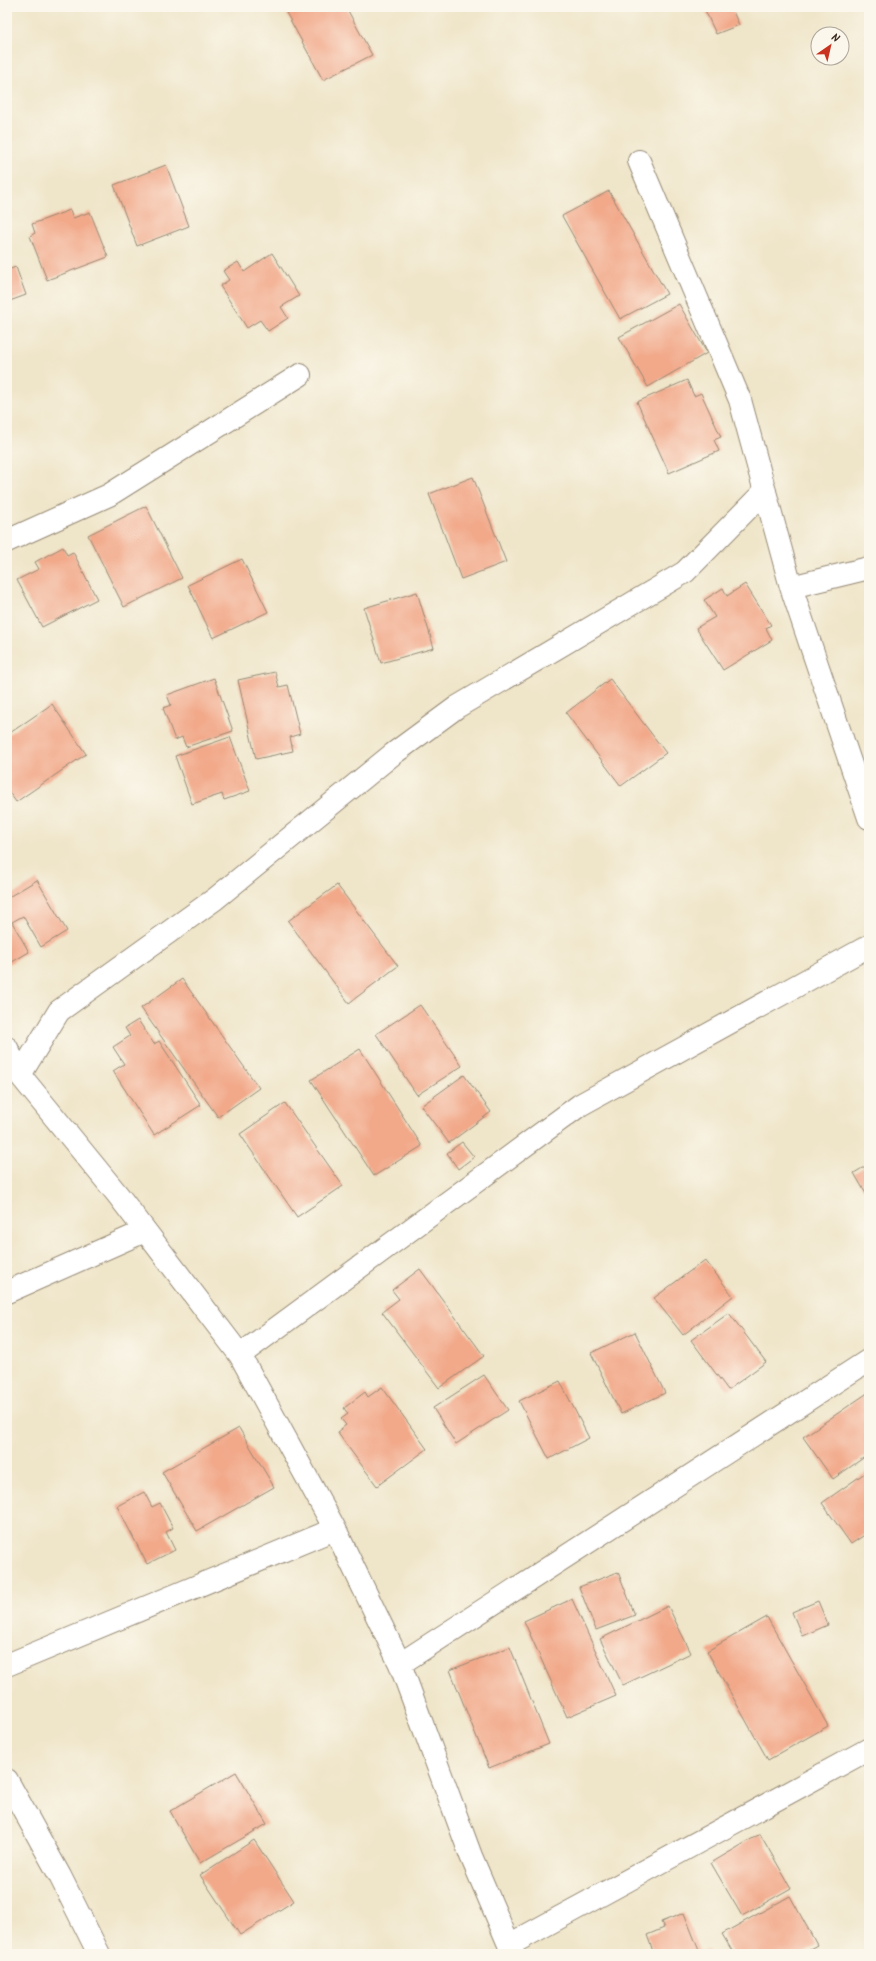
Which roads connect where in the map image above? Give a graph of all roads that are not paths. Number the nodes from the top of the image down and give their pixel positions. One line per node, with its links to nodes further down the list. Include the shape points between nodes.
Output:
1 (639, 161): 3 (street, via 740,400)
2 (300, 375): 4 (street, via 109,495)
3 (765, 492): 6 (street); 10 (street, via 685,572 457,707 393,754 215,899 59,1011)
4 (7, 541)
5 (869, 568): 6 (street)
6 (792, 587): 7 (street)
7 (869, 818)
8 (869, 946): 13 (street, via 580,1106)
9 (7, 1048): 10 (street)
10 (20, 1074): 11 (street)
11 (145, 1231): 12 (street); 13 (street)
12 (7, 1292)
13 (240, 1355): 15 (street)
14 (869, 1360): 16 (street)
15 (335, 1529): 16 (street); 17 (street)
16 (400, 1664): 20 (street, via 471,1856)
17 (7, 1665)
18 (869, 1749): 20 (street)
19 (7, 1780): 21 (street)
20 (511, 1950)
21 (99, 1954)

